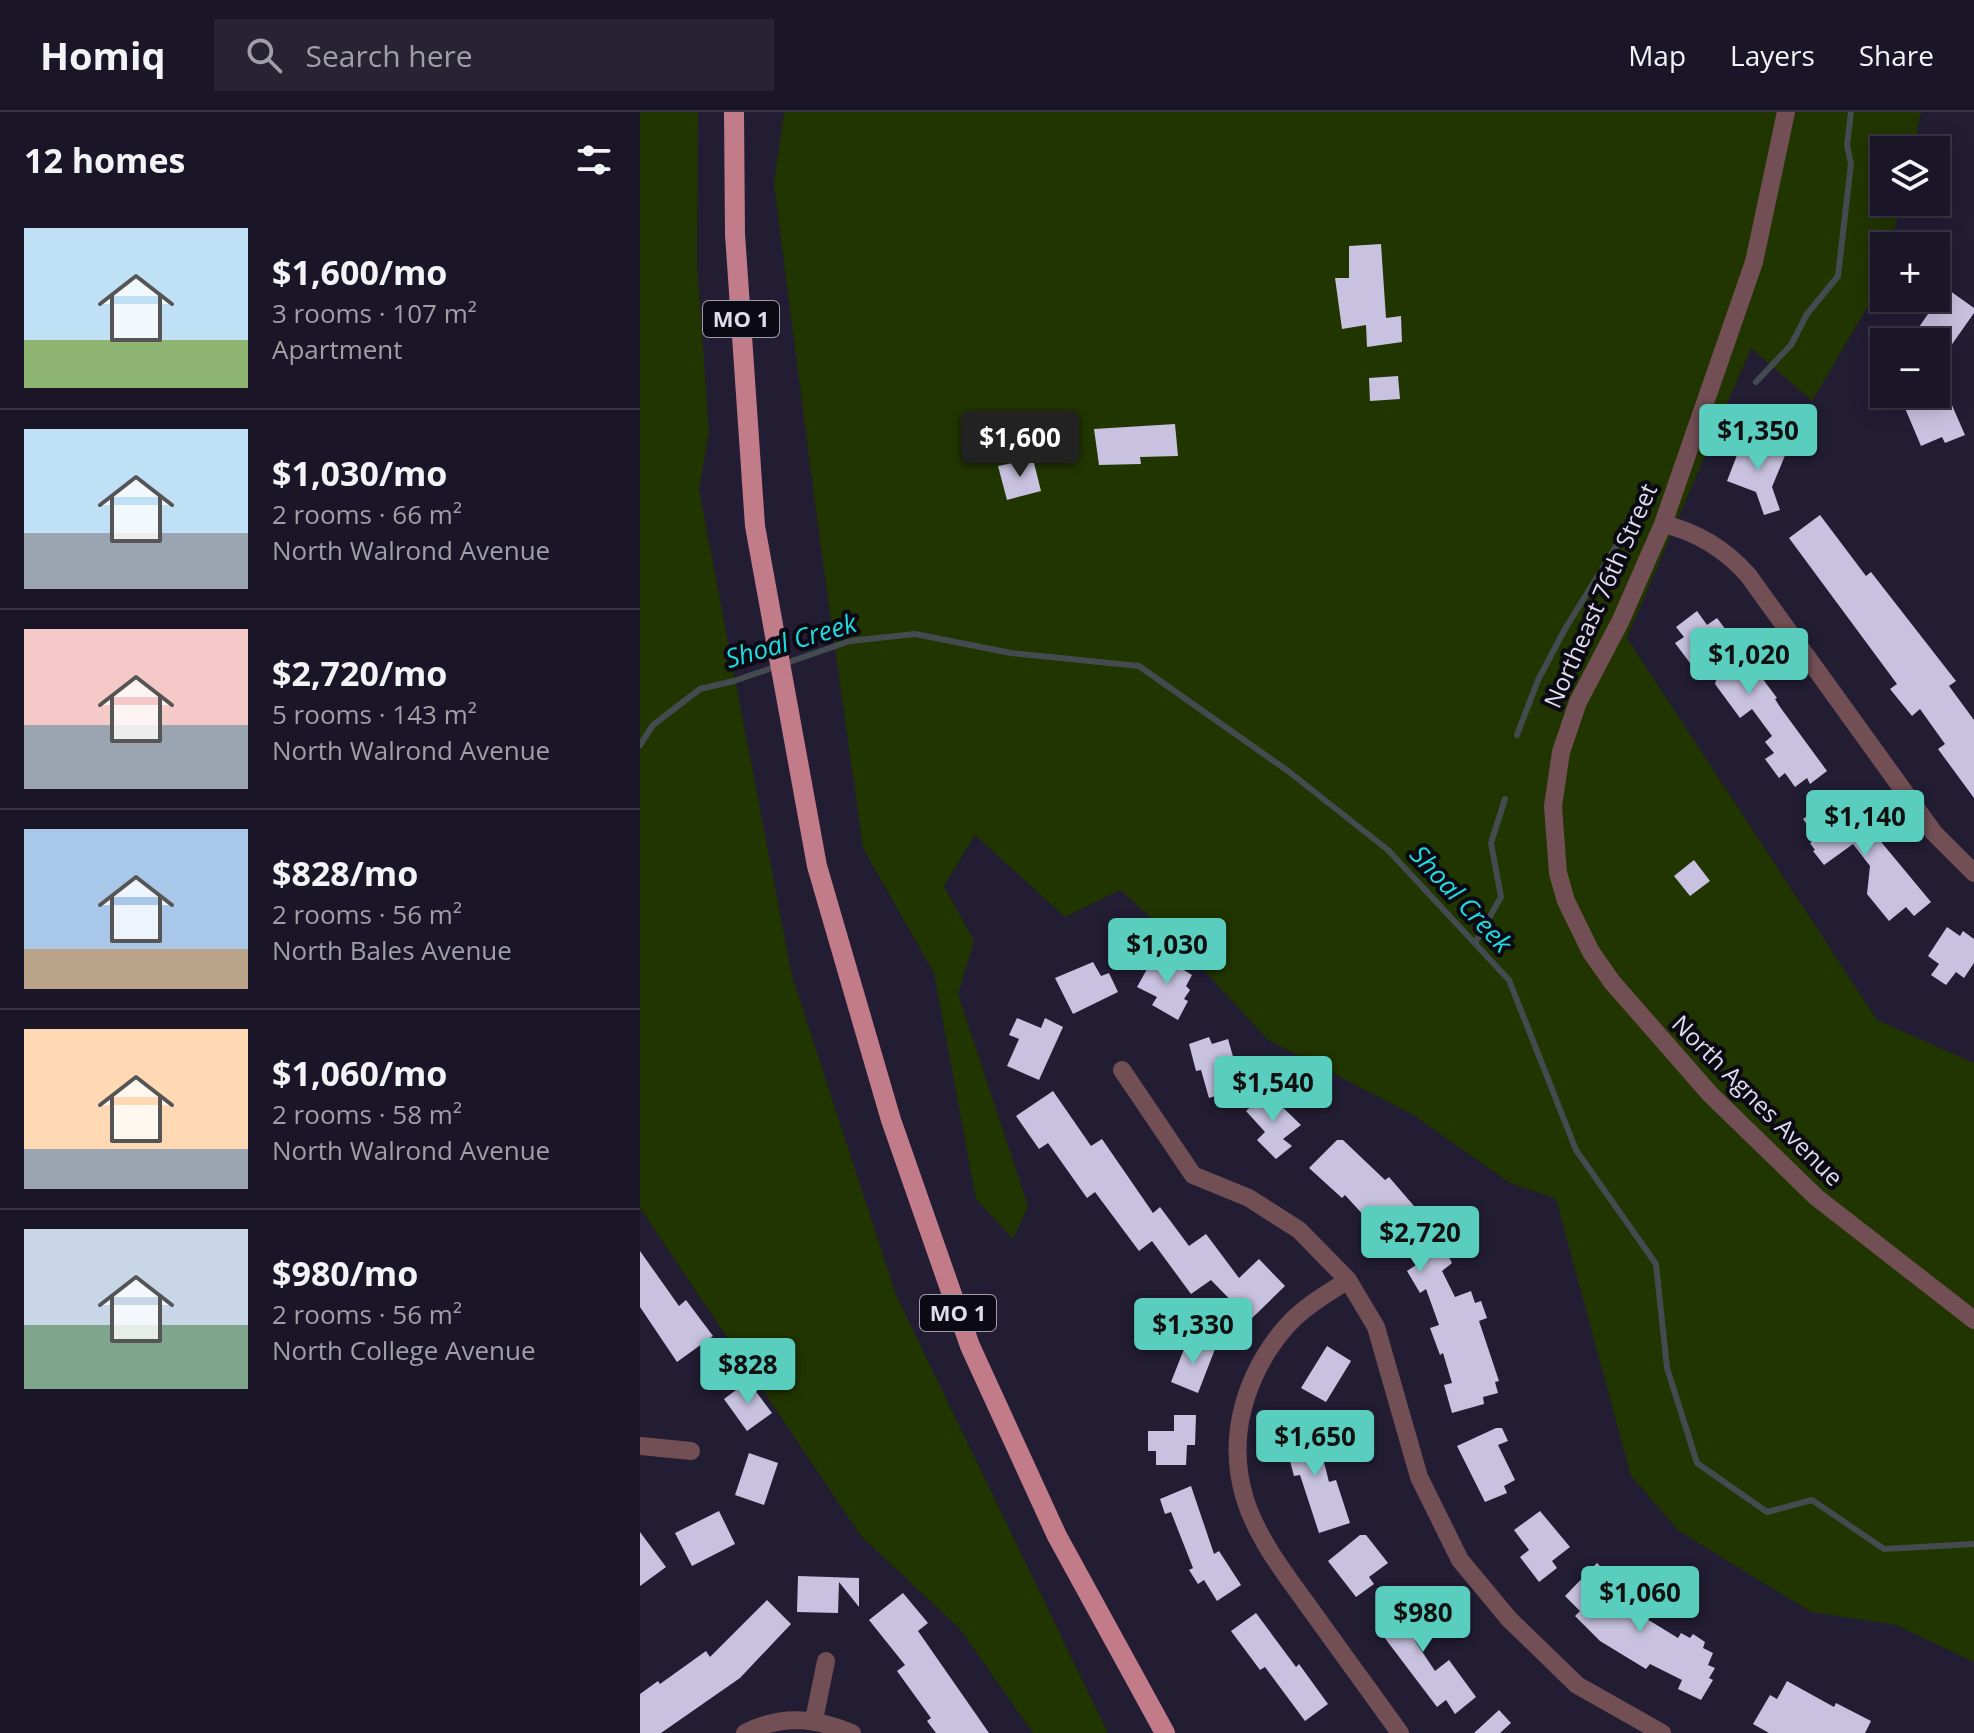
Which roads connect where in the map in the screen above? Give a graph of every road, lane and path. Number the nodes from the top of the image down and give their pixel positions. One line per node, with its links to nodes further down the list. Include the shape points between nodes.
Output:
1 (734, 112): 15 (main road, MO 1, via 735,234 755,526 817,866 891,1120 970,1346 1057,1536)
2 (1786, 112): 3 (street, Northeast 76th Street, via 1754,262)
3 (1663, 524): 4 (street, Northeast 76th Street, via 1578,702 1561,752 1553,806); 5 (street, via 1709,542 1748,575 1934,833)
4 (1558, 873): 8 (street, North Agnes Avenue, via 1591,952 1710,1094 1816,1197)
5 (1974, 873)
6 (1122, 1070): 7 (street, via 1193,1175 1249,1198 1299,1230)
7 (1348, 1280): 16 (street, via 1286,1327 1255,1373 1242,1406 1239,1471 1245,1500 1282,1569); 17 (street, via 1376,1327 1419,1477 1460,1560 1509,1619 1577,1685)
8 (1974, 1320)
9 (640, 1445): 10 (street)
10 (691, 1451)
11 (826, 1661): 12 (street)
12 (814, 1720): 13 (street, via 774,1722); 14 (street)
13 (745, 1733)
14 (852, 1733)
15 (1165, 1733)
16 (1400, 1733)
17 (1662, 1733)

